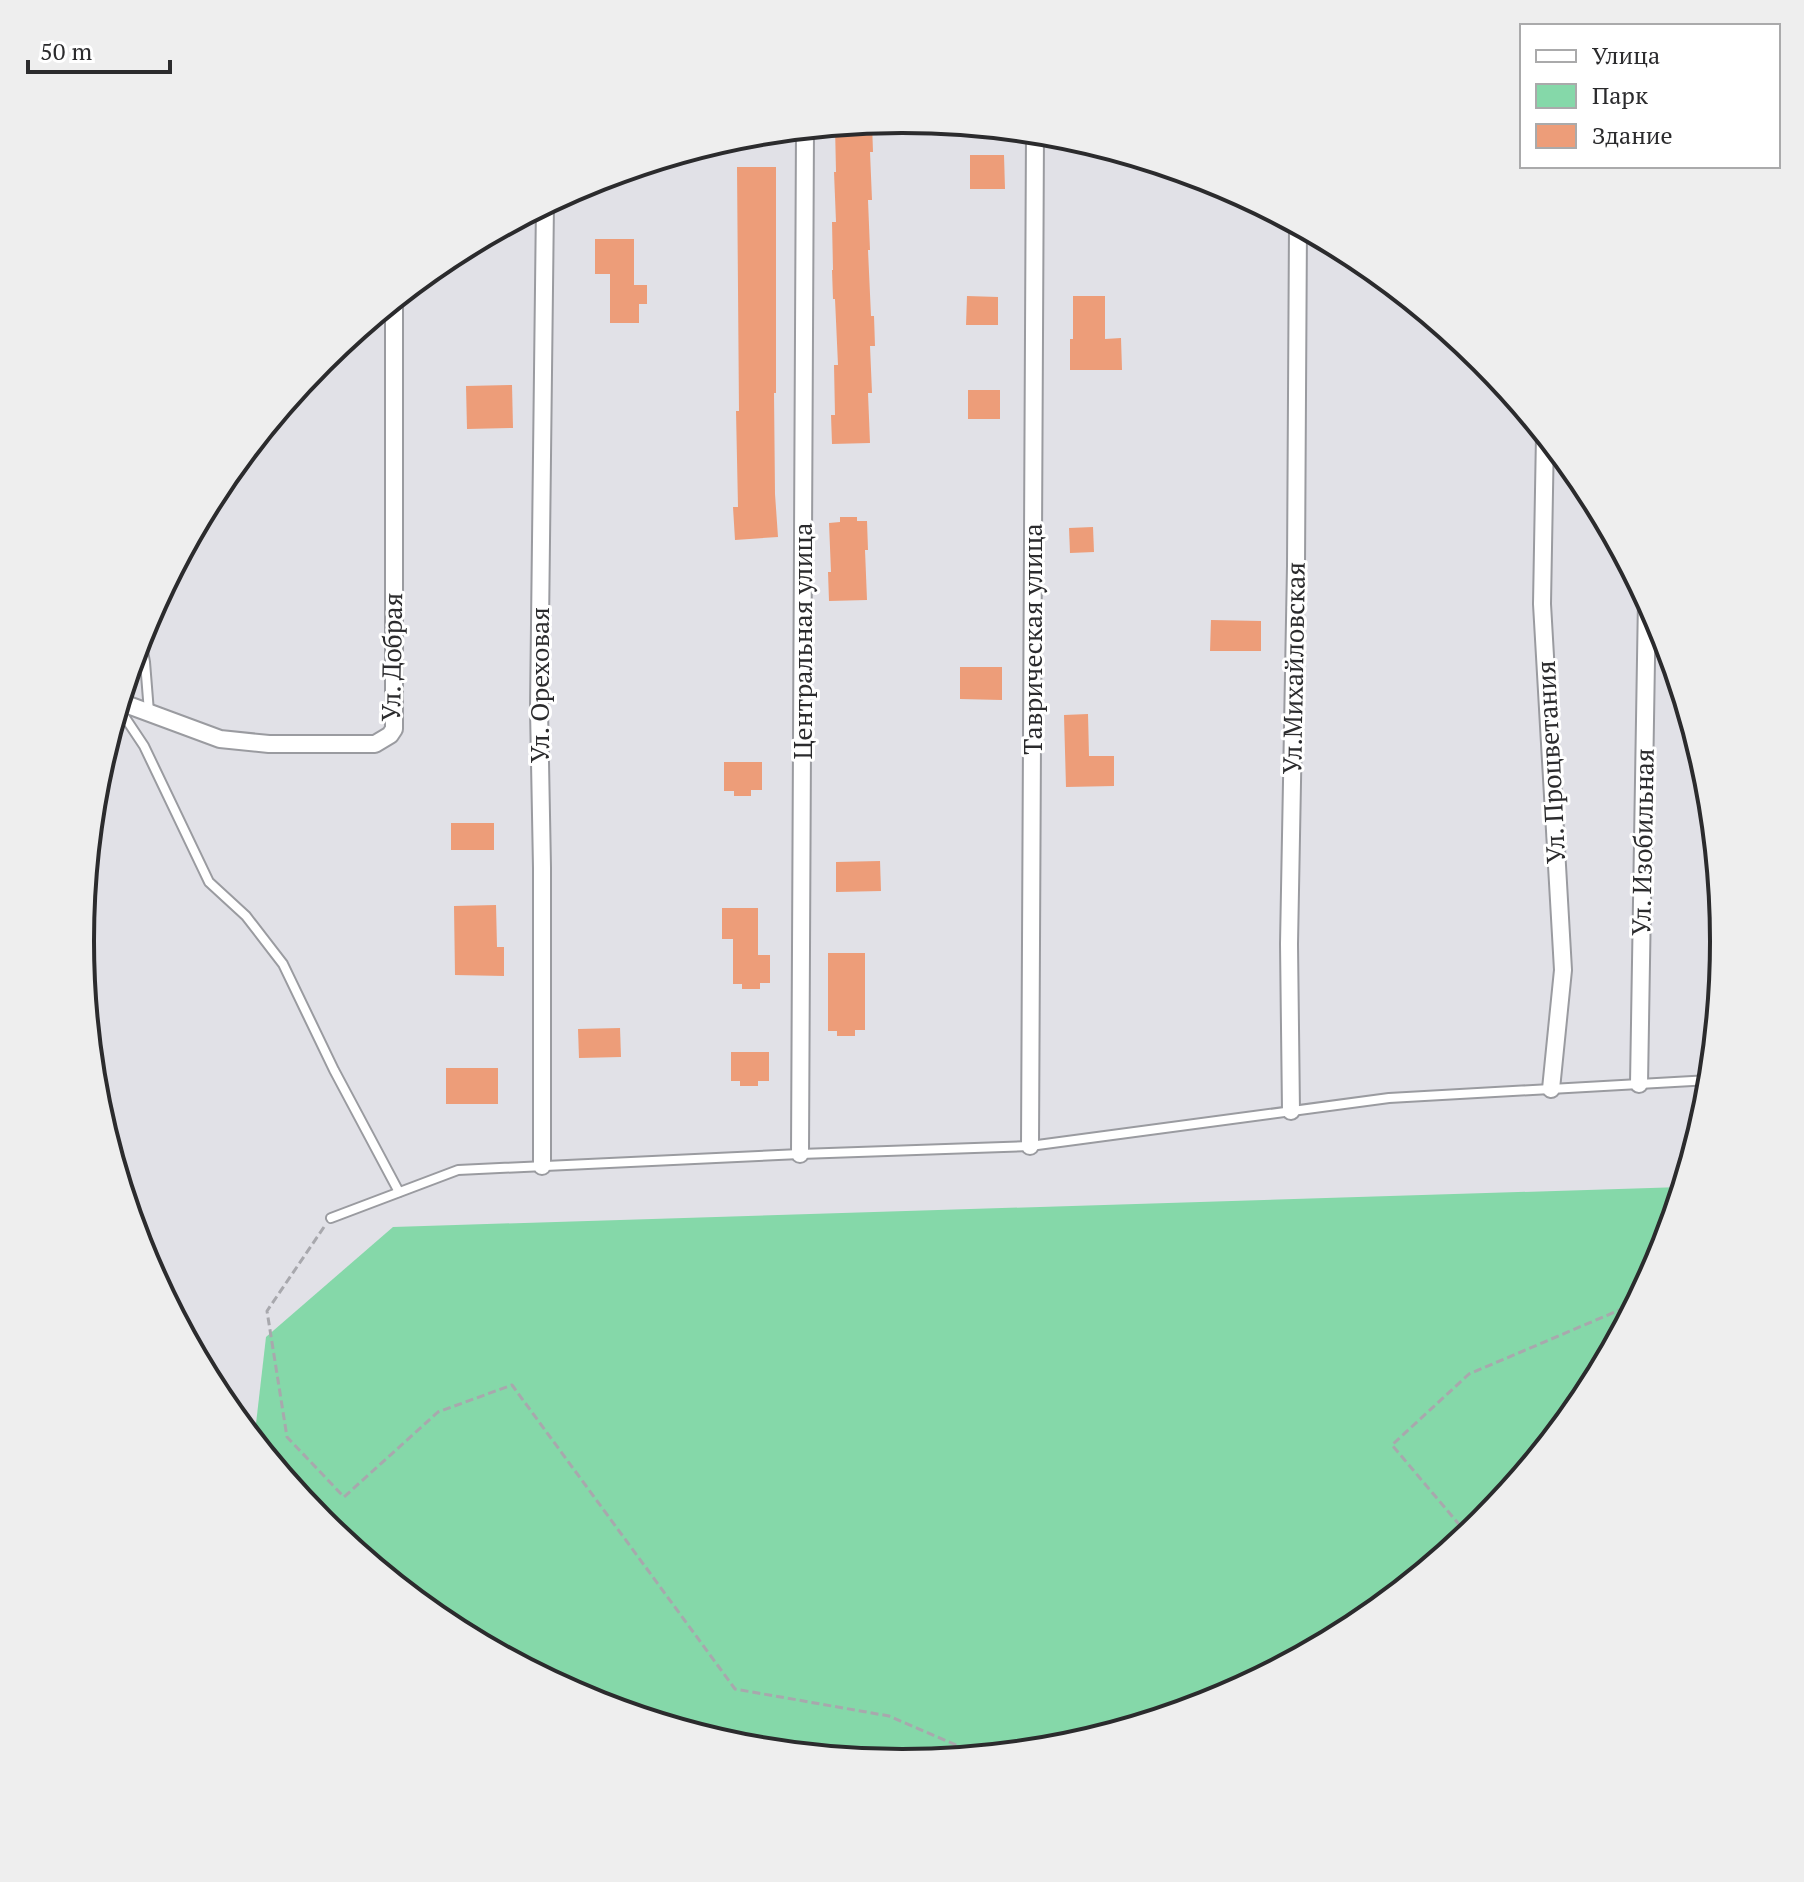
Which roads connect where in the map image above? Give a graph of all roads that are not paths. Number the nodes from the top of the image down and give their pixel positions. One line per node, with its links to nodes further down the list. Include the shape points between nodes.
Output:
1 (805, 139): 17 (street, Центральная улица)
2 (1035, 145): 16 (street, Таврическая улица)
3 (545, 216): 18 (street, Ул. Ореховая, via 539,709)
4 (1298, 237): 15 (street, Ул.Михайловская)
5 (394, 313): 10 (street, Ул. Добрая, via 394,729 375,744 269,744 220,739)
6 (1545, 451): 14 (street, Ул. Процветания, via 1542,604 1563,970)
7 (1647, 629): 13 (street, Ул. Изобильная)
8 (145, 661): 10 (lane)
9 (130, 705): 10 (street, Ул. Добрая)
10 (149, 712)
11 (126, 719): 19 (lane, via 209,882 246,916 283,964)
12 (1697, 1081): 13 (lane)
13 (1639, 1084): 14 (lane)
14 (1551, 1089): 15 (lane, via 1389,1098)
15 (1291, 1111): 16 (lane)
16 (1030, 1146): 17 (lane)
17 (800, 1154): 18 (lane)
18 (542, 1166): 19 (lane, via 458,1170)
19 (399, 1192): 20 (lane)
20 (331, 1218)

